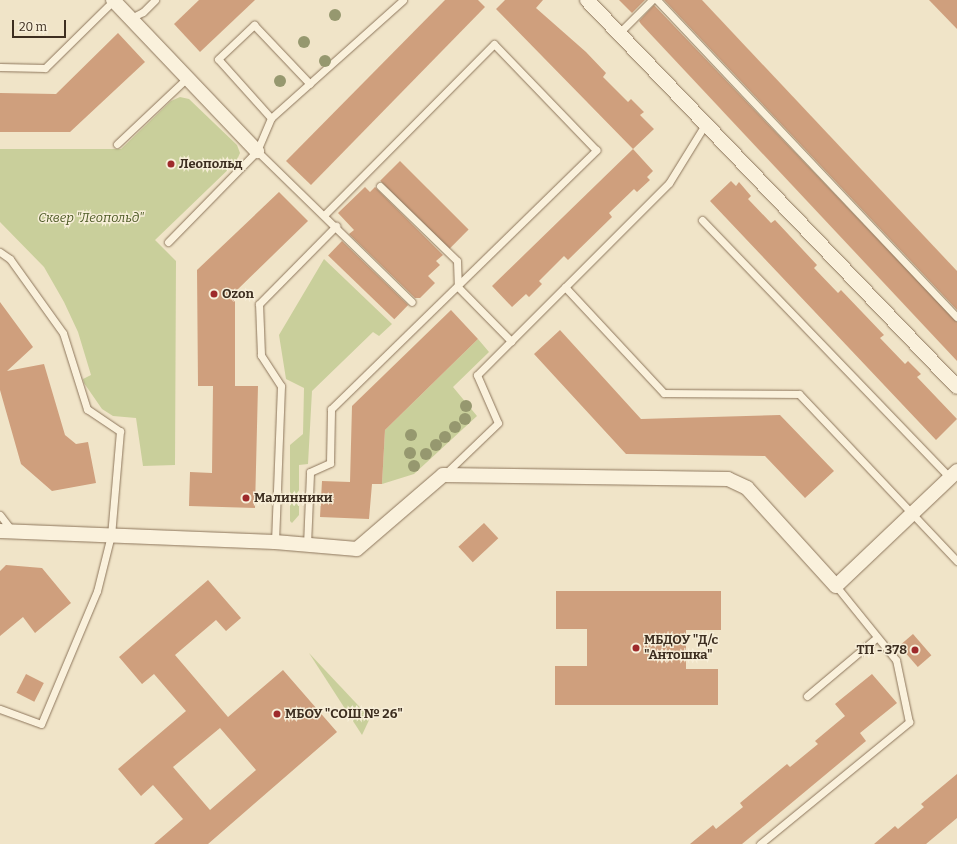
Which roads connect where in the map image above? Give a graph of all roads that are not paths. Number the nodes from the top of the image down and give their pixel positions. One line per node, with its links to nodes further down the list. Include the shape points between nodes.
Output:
1 (114, 0): 7 (street); 9 (lane, via 45,68)
2 (155, 0): 7 (lane, via 143,12)
3 (403, 0): 11 (lane)
4 (587, 0): 8 (street)
5 (652, 0): 8 (lane)
6 (657, 0): 25 (lane)
7 (131, 18): 10 (street)
8 (619, 33): 13 (street)
9 (0, 67)
10 (189, 77): 14 (lane); 15 (street)
11 (310, 84): 12 (lane); 12 (lane, via 254,25 218,59)
12 (271, 118): 15 (lane)
13 (706, 123): 23 (lane, via 669,183); 27 (street)
14 (117, 144)
15 (257, 151): 17 (lane); 20 (lane)
16 (380, 186): 22 (lane, via 457,261)
17 (325, 214): 19 (lane); 22 (lane, via 494,44 596,150)
18 (702, 220): 28 (lane)
19 (336, 226): 24 (lane); 34 (lane, via 259,304 261,355 281,386)
20 (168, 242)
21 (0, 252): 33 (lane, via 10,259 64,332 87,409 120,431)
22 (458, 287): 26 (lane); 35 (lane, via 331,409 330,462 310,472)
23 (565, 287): 26 (lane); 30 (lane, via 664,393 798,394)
24 (412, 302)
25 (957, 317)
26 (511, 341): 29 (lane, via 477,375 498,423)
27 (957, 387)
28 (953, 474): 30 (street)
29 (443, 476): 35 (street, via 357,549); 37 (street, via 728,479 747,488)
30 (912, 513): 36 (lane); 37 (street)
31 (0, 515): 32 (lane)
32 (6, 531): 33 (street)
33 (112, 535): 34 (street); 40 (lane, via 97,591 41,724)
34 (275, 542): 35 (street)
35 (307, 545)
36 (957, 561)
37 (836, 586): 38 (lane)
38 (876, 638): 39 (lane); 41 (lane, via 896,660 910,722)
39 (807, 696)
40 (0, 709)
41 (760, 844)

